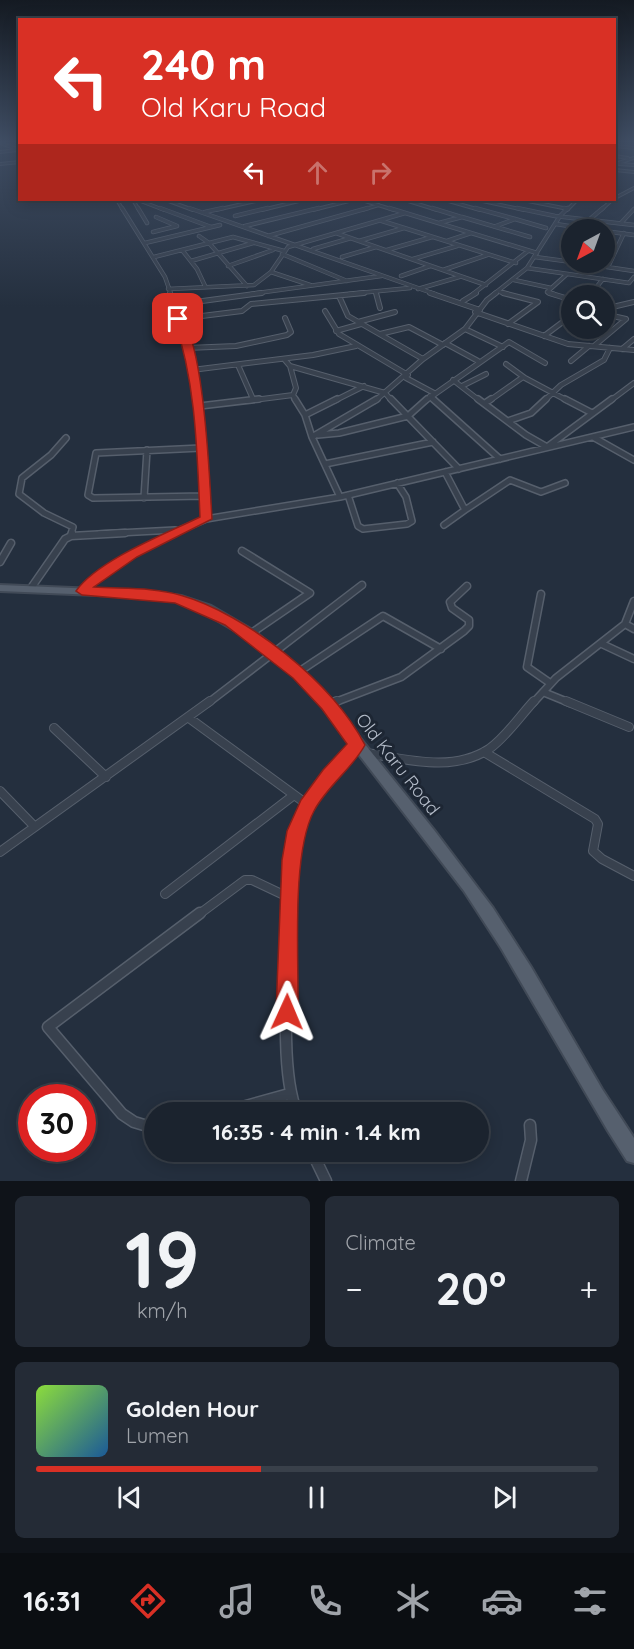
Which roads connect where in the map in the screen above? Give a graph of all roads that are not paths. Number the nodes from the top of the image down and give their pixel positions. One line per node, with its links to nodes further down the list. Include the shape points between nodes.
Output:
1 (118, 201): 53 (street)
2 (134, 201): 39 (street)
3 (141, 201): 34 (street)
4 (169, 201): 18 (street)
5 (255, 201): 18 (street)
6 (299, 201): 20 (street)
7 (349, 201): 35 (street)
8 (368, 201): 15 (street)
9 (408, 201): 22 (street)
10 (449, 201): 24 (street)
11 (483, 201): 21 (street)
12 (528, 201): 16 (street)
13 (575, 201): 16 (street)
14 (611, 201): 25 (street)
15 (380, 205): 19 (street); 46 (street)
16 (568, 209): 21 (street)
17 (634, 209): 29 (street)
18 (205, 212): 35 (street)
19 (406, 213): 26 (street); 28 (street)
20 (235, 216)
21 (560, 216): 25 (street); 30 (street)
22 (462, 217): 28 (street); 36 (street)
23 (156, 218): 39 (street, via 177,226)
24 (515, 219): 36 (street); 38 (street)
25 (590, 219)
26 (381, 220): 37 (street); 41 (street)
27 (615, 222): 29 (street)
28 (439, 223): 42 (street)
29 (621, 223): 33 (street)
30 (555, 224): 32 (street); 68 (street)
31 (220, 225): 34 (street)
32 (561, 225)
33 (634, 225)
34 (211, 226): 50 (street)
35 (241, 226): 46 (street)
36 (495, 226): 48 (street)
37 (405, 228): 47 (street); 51 (street)
38 (546, 228)
39 (153, 232): 50 (street)
40 (615, 232): 43 (street)
41 (336, 233): 49 (street); 56 (street)
42 (471, 233): 52 (street); 63 (street)
43 (624, 233): 44 (street); 65 (street)
44 (634, 235)
45 (199, 236): 54 (street)
46 (268, 236): 56 (street)
47 (432, 237): 52 (street); 62 (street)
48 (530, 237)
49 (351, 238): 51 (street); 60 (street)
50 (159, 240): 53 (street)
51 (359, 241): 58 (street)
52 (446, 241): 57 (street)
53 (145, 243): 69 (street)
54 (209, 243): 55 (street, via 234,237); 61 (street); 66 (street)
55 (253, 243): 59 (street); 66 (street)
56 (294, 246): 64 (street); 83 (street)
57 (458, 246): 67 (street); 71 (street)
58 (376, 247): 62 (street); 70 (street)
59 (275, 249): 64 (street); 75 (street)
60 (312, 249)
61 (182, 250): 69 (street); 73 (street)
62 (387, 250): 71 (street)
63 (528, 251): 68 (street); 74 (street)
64 (283, 252): 81 (street); 89 (street)
65 (615, 252)
66 (218, 253): 73 (street); 75 (street)
67 (488, 255): 74 (street); 79 (street)
68 (536, 255): 72 (street); 77 (street)
69 (154, 257): 97 (street)
70 (342, 257)
71 (413, 259): 76 (street)
72 (561, 260)
73 (191, 261): 93 (street)
74 (516, 263): 91 (street)
75 (228, 266): 94 (street)
76 (431, 266): 79 (street); 84 (street)
77 (527, 268): 82 (street); 88 (street)
78 (615, 268): 80 (street)
79 (442, 270): 85 (street)
80 (634, 271)
81 (271, 272): 90 (street); 94 (street, via 259,283)
82 (566, 275): 87 (street); 95 (street)
83 (379, 276): 89 (street); 96 (street)
84 (401, 276)
85 (460, 276): 91 (street); 96 (street)
86 (634, 277): 87 (street, via 629,283)
87 (603, 279): 92 (street)
88 (514, 280): 95 (street); 99 (street)
89 (348, 281): 90 (street)
90 (311, 285): 98 (street)
91 (486, 285): 105 (street)
92 (598, 285)
93 (206, 286): 94 (street); 97 (street)
94 (247, 286)
95 (551, 288): 101 (street)
96 (414, 289): 100 (street); 113 (street)
97 (168, 290): 108 (street)
98 (272, 291): 104 (street); 108 (street)
99 (500, 291): 106 (street); 113 (street)
100 (376, 292): 102 (street); 110 (street)
101 (547, 292): 103 (street); 106 (street)
102 (339, 296): 104 (street); 117 (street, via 347,315)
103 (561, 296)
104 (283, 301): 116 (street)
105 (463, 301)
106 (537, 301): 119 (street)
107 (634, 303): 109 (street)
108 (173, 305): 116 (street)
109 (615, 307)
110 (380, 309)
111 (325, 312): 122 (street)
112 (395, 312): 117 (street)
113 (479, 312): 119 (street); 121 (street)
114 (615, 316): 120 (street, via 626,319)
115 (285, 318): 131 (street, via 291,332 287,335 236,346)
116 (178, 319): 131 (street)
117 (359, 323): 122 (street); 123 (street)
118 (561, 323): 124 (street)
119 (508, 324): 124 (street)
120 (615, 328)
121 (465, 329): 127 (street); 130 (street)
122 (336, 332): 128 (street)
123 (379, 334): 127 (street, via 410,327); 136 (street)
124 (544, 336): 129 (street)
125 (601, 339): 129 (street)
126 (634, 339): 133 (street)
127 (444, 344): 136 (street); 137 (street)
128 (356, 346): 135 (street); 145 (street)
129 (592, 346): 132 (street); 138 (street)
130 (503, 347): 137 (street); 139 (street, via 514,343)
131 (187, 348): 143 (street)
132 (610, 348): 133 (street); 152 (street, via 604,360)
133 (622, 349): 134 (street)
134 (634, 350)
135 (284, 359): 140 (street); 142 (street)
136 (423, 359): 145 (street)
137 (478, 361): 147 (street)
138 (571, 361)
139 (545, 363)
140 (238, 364): 143 (street); 155 (street)
141 (506, 364): 146 (street)
142 (290, 366): 149 (street); 153 (street, via 296,388)
143 (192, 370): 157 (street)
144 (486, 374): 150 (street)
145 (407, 376): 151 (street); 154 (street)
146 (523, 377): 152 (street); 156 (street)
147 (453, 380): 150 (street); 154 (street)
148 (634, 383): 158 (street)
149 (364, 385): 151 (street); 159 (street)
150 (462, 386): 156 (street)
151 (385, 393): 160 (street); 163 (street)
152 (551, 393): 158 (street); 161 (street, via 531,413)
153 (293, 395): 155 (street); 159 (street)
154 (432, 395): 160 (street); 170 (street)
155 (253, 399): 157 (street)
156 (485, 403): 161 (street)
157 (200, 406): 168 (street)
158 (592, 413): 167 (street)
159 (305, 415): 163 (street)
160 (408, 416): 163 (street); 166 (street)
161 (508, 421): 167 (street)
162 (634, 427): 165 (street)
163 (314, 436): 172 (street)
164 (66, 438): 185 (street, via 22,478 19,494 44,513 73,527)
165 (593, 438): 167 (street); 171 (street)
166 (433, 442): 172 (street); 173 (street)
167 (547, 447): 170 (street)
168 (201, 448): 169 (street); 178 (street)
169 (147, 450): 180 (street); 180 (street, via 96,453 88,495)
170 (500, 459): 173 (street)
171 (634, 460)
172 (325, 464): 179 (street)
173 (459, 469): 174 (street)
174 (445, 472): 175 (street); 181 (street)
175 (398, 483): 177 (street); 177 (street, via 412,521 407,524 360,528)
176 (565, 483): 181 (street, via 541,492 510,480)
177 (348, 495): 179 (street)
178 (204, 496): 180 (street); 182 (street)
179 (340, 497): 182 (street)
180 (144, 498)
181 (465, 510): 183 (street)
182 (206, 519): 184 (street)
183 (444, 525)
184 (182, 530): 185 (street); 193 (street, via 110,568)
185 (71, 536): 192 (street)
186 (11, 543): 188 (street)
187 (242, 551): 198 (street, via 310,593)
188 (0, 562)
189 (362, 585): 201 (street)
190 (467, 586): 200 (street, via 450,602 469,620 469,626)
191 (0, 588): 192 (main road, Old Karu Road)
192 (31, 588): 193 (main road, Old Karu Road)
193 (82, 591): 198 (main road, Old Karu Road, via 177,598 207,609)
194 (541, 594): 204 (street, via 527,667)
195 (634, 604): 196 (street)
196 (625, 624): 197 (street); 199 (street)
197 (634, 629)
198 (250, 634): 201 (main road, Old Karu Road)
199 (602, 644): 202 (street); 204 (street)
200 (441, 649): 203 (street, via 383,616); 206 (street, via 401,677)
201 (274, 653): 203 (main road, Old Karu Road); 207 (street)
202 (634, 659)
203 (297, 673): 206 (main road, Old Karu Road)
204 (550, 684): 205 (street)
205 (543, 692): 208 (street); 211 (street)
206 (327, 705): 210 (main road, Old Karu Road)
207 (189, 718): 212 (street); 214 (street)
208 (629, 727)
209 (54, 728): 212 (street)
210 (360, 749): 211 (street, via 431,765 469,759); 215 (street, via 329,775); 226 (main road, Old Karu Road, via 487,911 595,1096)
211 (484, 752): 218 (street, via 595,819 598,824 593,851)
212 (106, 777): 216 (street)
213 (0, 791): 216 (street)
214 (294, 795): 215 (street); 219 (street)
215 (308, 806): 220 (street, via 296,831)
216 (35, 827): 217 (street)
217 (0, 852)
218 (634, 876)
219 (165, 894)
220 (290, 898): 221 (street); 224 (street, via 245,880 48,1027 122,1114)
221 (289, 1094): 222 (street); 223 (street)
222 (260, 1102)
223 (292, 1102)
224 (144, 1125)
225 (530, 1125): 229 (street, via 532,1145)
226 (634, 1154)
227 (317, 1162): 228 (street)
228 (326, 1181)
229 (521, 1181)

